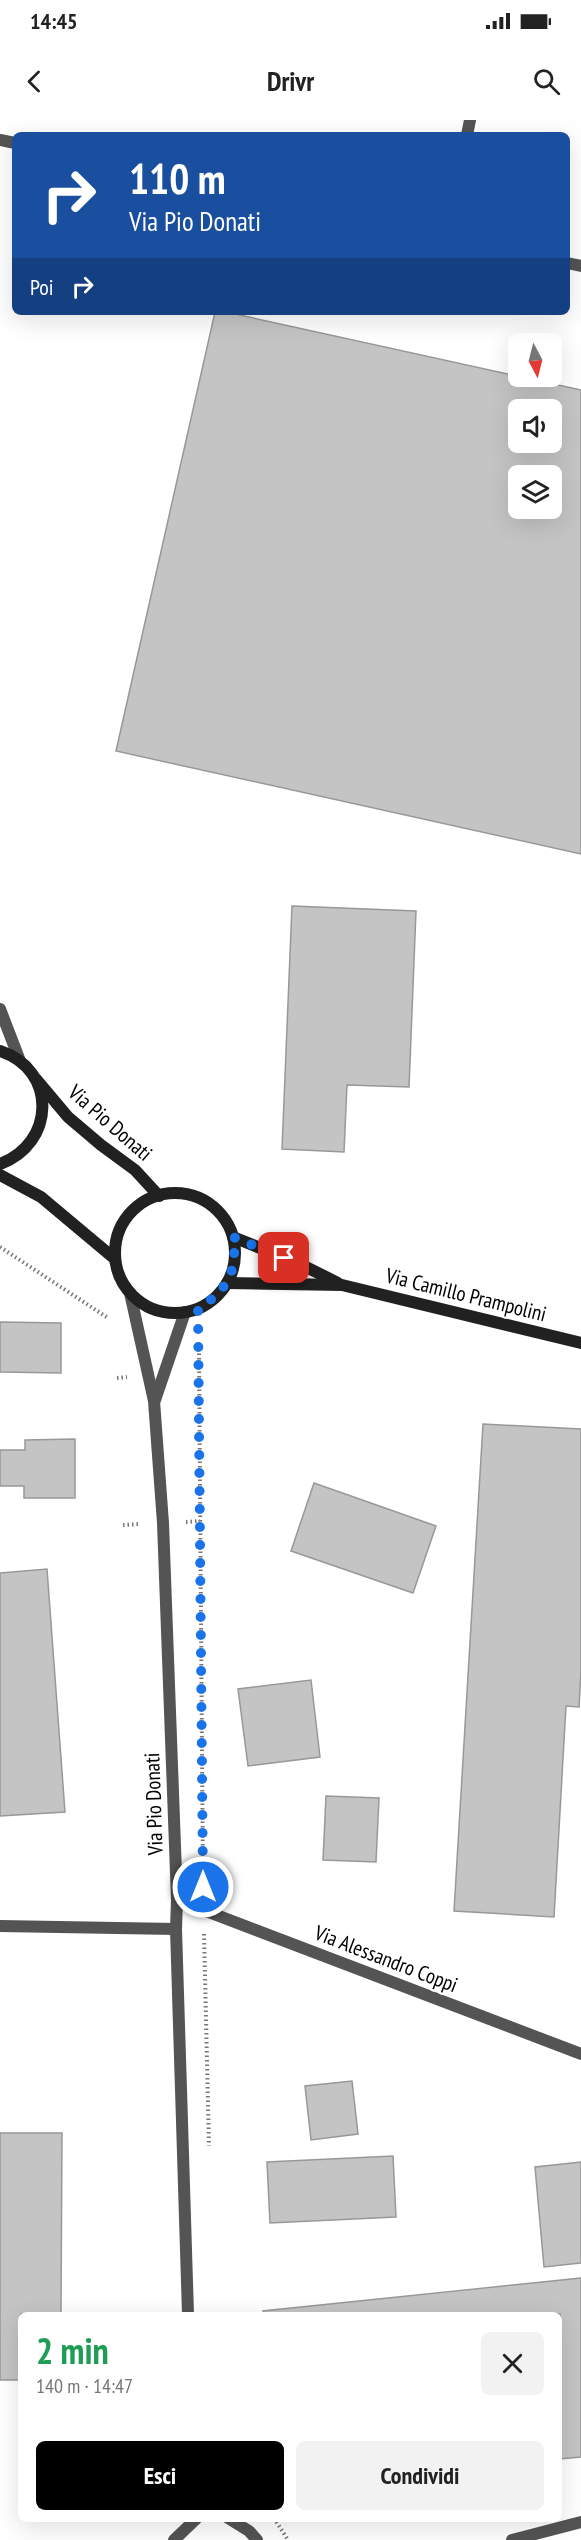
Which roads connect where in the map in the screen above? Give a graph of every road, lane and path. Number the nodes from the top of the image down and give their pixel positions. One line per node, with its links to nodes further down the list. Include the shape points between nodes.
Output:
1 (0, 1009): 3 (street)
2 (0, 1051): 3 (main road, Via Pio Donati)
3 (20, 1061): 4 (main road, Via Pio Donati)
4 (36, 1079): 5 (main road, Via Pio Donati, via 43,1102 40,1126 28,1148); 7 (main road, Via Pio Donati, via 68,1117 135,1170)
5 (0, 1164)
6 (0, 1175): 10 (main road, Via Pio Donati, via 41,1197)
7 (159, 1196): 8 (main road, via 174,1193 199,1198 221,1214); 10 (main road, via 140,1204 126,1219 117,1238)
8 (233, 1237): 11 (main road, via 235,1253); 12 (main road, Via Camillo Prampolini)
9 (0, 1247): 16 (path)
10 (115, 1259): 13 (main road, Via Pio Donati)
11 (227, 1283): 12 (main road, Via Camillo Prampolini); 14 (main road, Via Pio Donati, via 215,1298)
12 (342, 1285): 17 (main road, Via Camillo Prampolini)
13 (130, 1293): 15 (main road, Via Pio Donati, via 155,1310); 18 (street, Via Pio Donati)
14 (198, 1309): 15 (main road, Via Pio Donati); 20 (path)
15 (185, 1312): 18 (street, Via Pio Donati)
16 (108, 1318)
17 (581, 1343)
18 (154, 1401): 19 (street, Via Pio Donati, via 163,1523)
19 (177, 1900): 20 (street, Via Alessandro Coppi); 22 (street, Via Pio Donati)
20 (204, 1910): 23 (street, Via Alessandro Coppi); 24 (path)
21 (0, 1926): 22 (street)
22 (176, 1929): 25 (street, Via Pio Donati)
23 (581, 2054)
24 (209, 2152)
25 (188, 2312)
26 (192, 2522): 29 (street)
27 (234, 2522): 30 (street)
28 (581, 2523): 31 (street)
29 (174, 2540)
30 (257, 2540)
31 (512, 2540)

